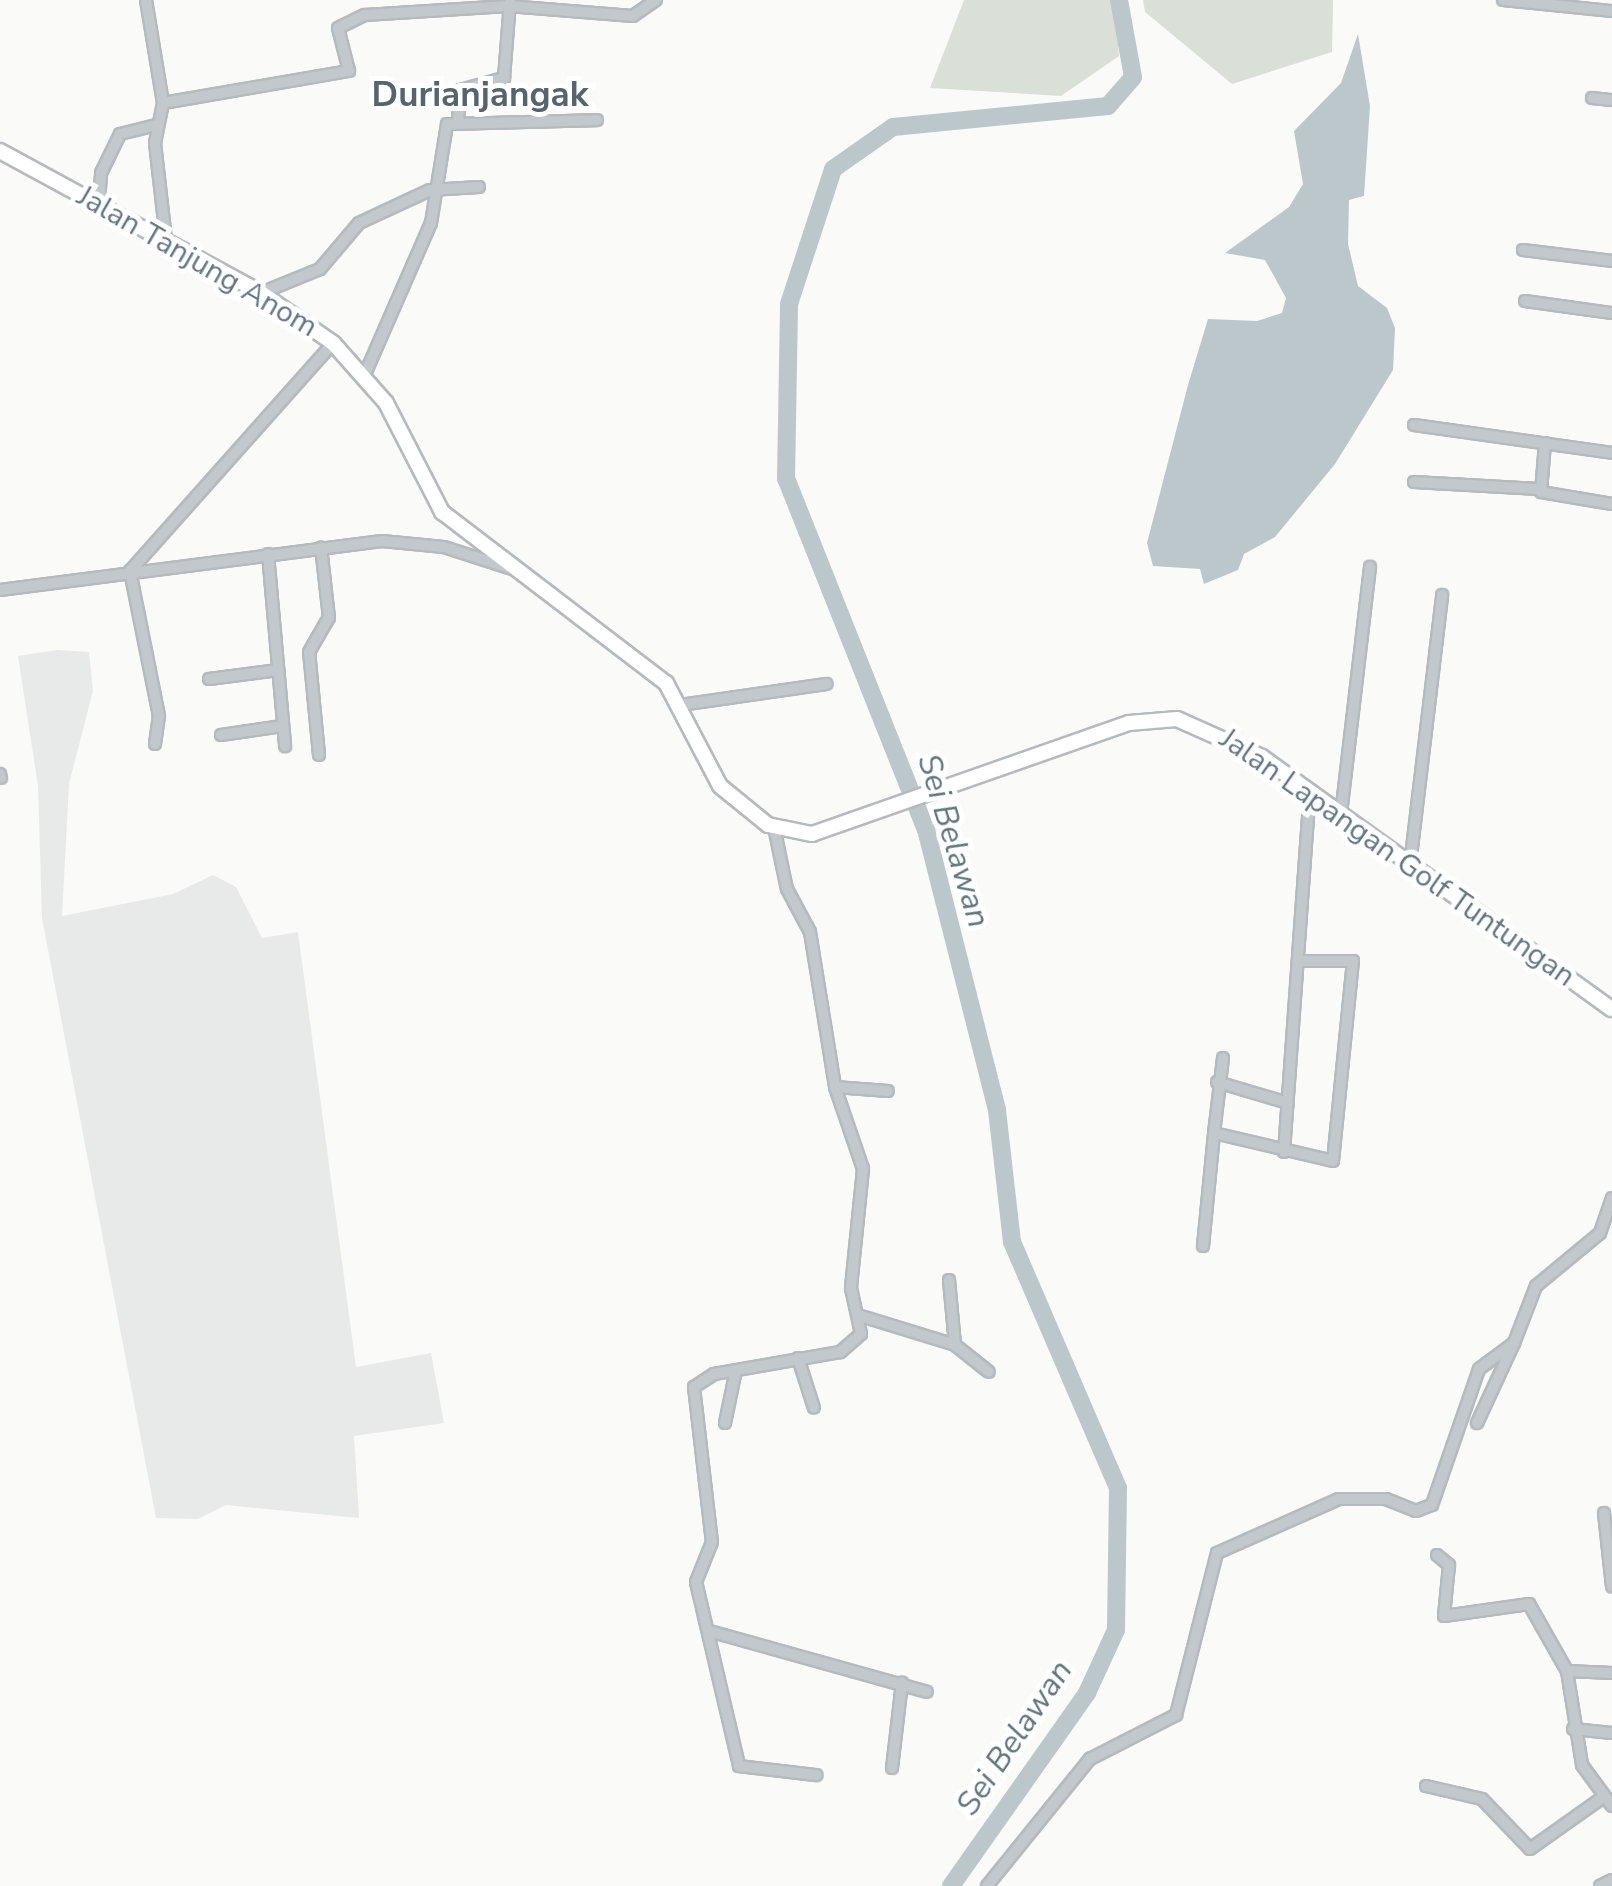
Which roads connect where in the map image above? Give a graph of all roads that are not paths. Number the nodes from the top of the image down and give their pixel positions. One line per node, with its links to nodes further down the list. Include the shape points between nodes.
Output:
1 (146, 0): 8 (street)
2 (656, 0): 4 (street, via 633,16)
3 (1503, 0): 5 (street)
4 (510, 3): 8 (street, via 348,19 338,32 352,56 350,72); 10 (street, via 504,78 460,90)
5 (1612, 11)
6 (1592, 98): 7 (street)
7 (1612, 100)
8 (164, 104): 11 (street)
9 (597, 120): 10 (street, via 500,128)
10 (458, 121): 14 (street, via 445,128)
11 (155, 125): 15 (street, via 120,134); 16 (street)
12 (0, 151): 15 (main road, Jalan Tanjung Anom)
13 (478, 186): 14 (street)
14 (430, 190): 19 (street, via 359,223 320,269); 23 (street, via 431,223)
15 (99, 203): 16 (main road, Jalan Tanjung Anom)
16 (166, 239): 19 (main road, Jalan Tanjung Anom)
17 (1524, 250): 18 (street)
18 (1612, 261)
19 (261, 293): 22 (main road, Jalan Tanjung Anom)
20 (1525, 301): 21 (street)
21 (1612, 313)
22 (333, 342): 23 (main road, Jalan Tanjung Anom); 33 (street)
23 (365, 374): 34 (main road, Jalan Tanjung Anom, via 442,512)
24 (1414, 425): 25 (street)
25 (1546, 443): 26 (street); 28 (street)
26 (1612, 453)
27 (1414, 482): 28 (street)
28 (1540, 489): 29 (street)
29 (1612, 504)
30 (321, 547): 31 (street); 34 (street, via 410,542); 45 (street, via 329,618 309,652)
31 (268, 554): 33 (street); 37 (street)
32 (1370, 567): 47 (street)
33 (130, 570): 35 (street); 43 (street, via 159,716)
34 (526, 574): 40 (main road, via 658,676)
35 (0, 590)
36 (1442, 595): 49 (street)
37 (278, 670): 38 (street); 41 (street)
38 (210, 678)
39 (826, 684): 40 (street)
40 (680, 704): 48 (main road, via 720,786)
41 (282, 726): 42 (street); 44 (street)
42 (221, 736)
43 (156, 744)
44 (285, 746)
45 (319, 755)
46 (1310, 790): 47 (main road, Jalan Lapangan Golf Tuntungan); 48 (main road, Jalan Lapangan Golf Tuntungan, via 1230,736 1177,719 1129,723 812,834); 50 (street)
47 (1342, 814): 49 (main road, Jalan Lapangan Golf Tuntungan)
48 (774, 828): 54 (street, via 787,888 810,932)
49 (1410, 866): 51 (main road, Jalan Lapangan Golf Tuntungan)
50 (1303, 961): 56 (street); 58 (street, via 1353,962 1336,1147 1330,1162)
51 (1612, 1009)
52 (1223, 1058): 53 (street)
53 (1217, 1082): 56 (street); 57 (street)
54 (836, 1086): 55 (street); 62 (street, via 864,1175 850,1288)
55 (888, 1091)
56 (1288, 1103): 58 (street)
57 (1214, 1133): 58 (street); 60 (street)
58 (1284, 1152)
59 (1612, 1198): 63 (street, via 1600,1233 1536,1286)
60 (1203, 1246)
61 (949, 1280): 64 (street)
62 (861, 1316): 64 (street); 65 (street, via 850,1347)
63 (1514, 1343): 70 (street); 87 (street, via 1479,1369 1428,1509 1339,1499 1216,1553 1176,1715 1090,1759)
64 (955, 1345): 67 (street)
65 (798, 1358): 66 (street); 68 (street)
66 (736, 1370): 69 (street); 74 (street, via 698,1382 693,1400 712,1520 696,1582)
67 (989, 1372)
68 (814, 1408)
69 (725, 1423)
70 (1477, 1423)
71 (1604, 1512): 73 (street)
72 (1437, 1555): 75 (street, via 1450,1565 1444,1616 1529,1604)
73 (1612, 1587)
74 (709, 1631): 77 (street); 82 (street, via 739,1766)
75 (1567, 1671): 76 (street); 79 (street)
76 (1612, 1674)
77 (902, 1683): 78 (street); 81 (street)
78 (927, 1692)
79 (1573, 1729): 80 (street); 84 (street)
80 (1612, 1733)
81 (892, 1768)
82 (816, 1775)
83 (1426, 1786): 84 (street, via 1482,1799 1530,1848)
84 (1602, 1798): 85 (street)
85 (1612, 1806)
86 (1612, 1880): 88 (street)
87 (987, 1886)
88 (1600, 1886)

